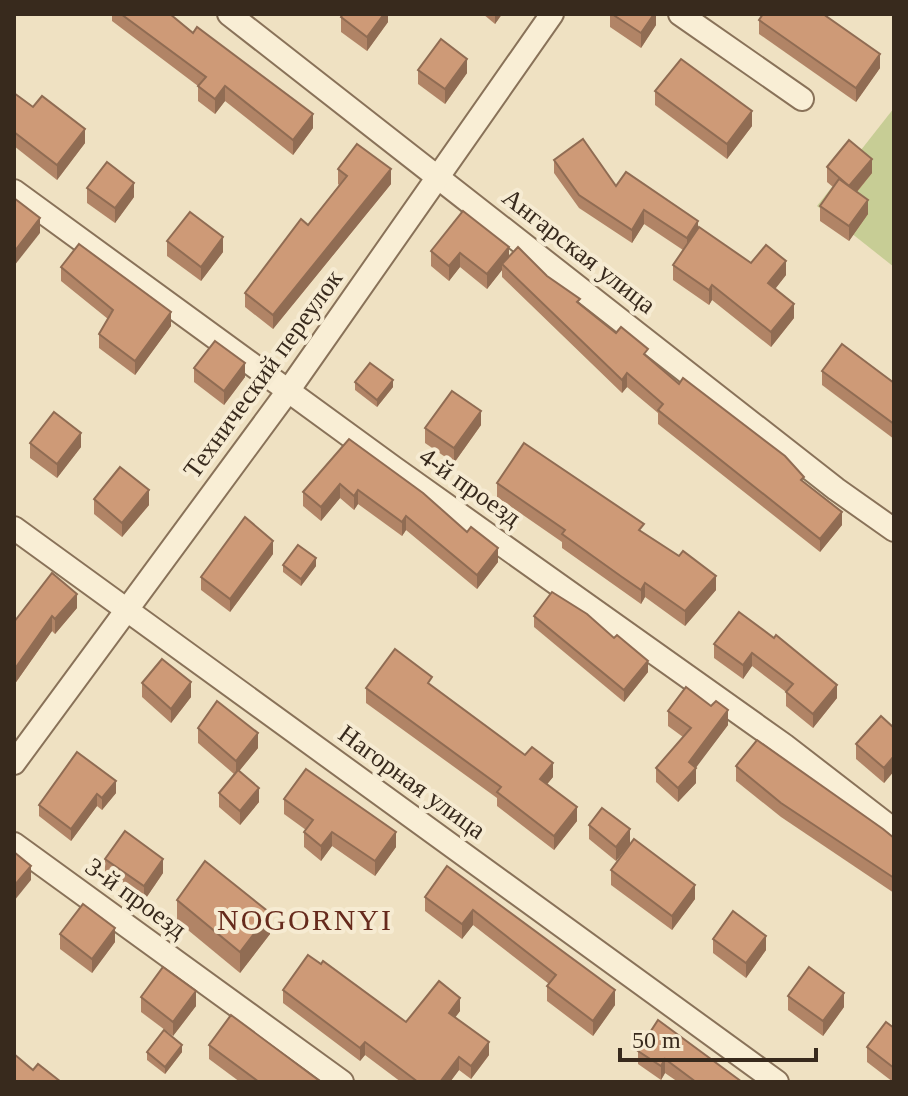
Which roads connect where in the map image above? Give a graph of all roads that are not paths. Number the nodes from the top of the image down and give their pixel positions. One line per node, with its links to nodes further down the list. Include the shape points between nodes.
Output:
1 (229, 14): 5 (street, Ангарская улица)
2 (552, 14): 5 (street, Технический переулок)
3 (680, 14): 4 (street)
4 (802, 99)
5 (440, 177): 7 (street, Технический переулок); 9 (street, Ангарская улица)
6 (14, 191): 7 (street, 4-й проезд)
7 (288, 391): 10 (street, Технический переулок); 12 (street, 4-й проезд, via 772,735)
8 (14, 528): 10 (street, Нагорная улица)
9 (894, 530)
10 (126, 608): 11 (street, Технический переулок); 15 (street, Нагорная улица)
11 (14, 763)
12 (894, 830)
13 (14, 844): 14 (street, 3-й проезд)
14 (342, 1082)
15 (777, 1082)

